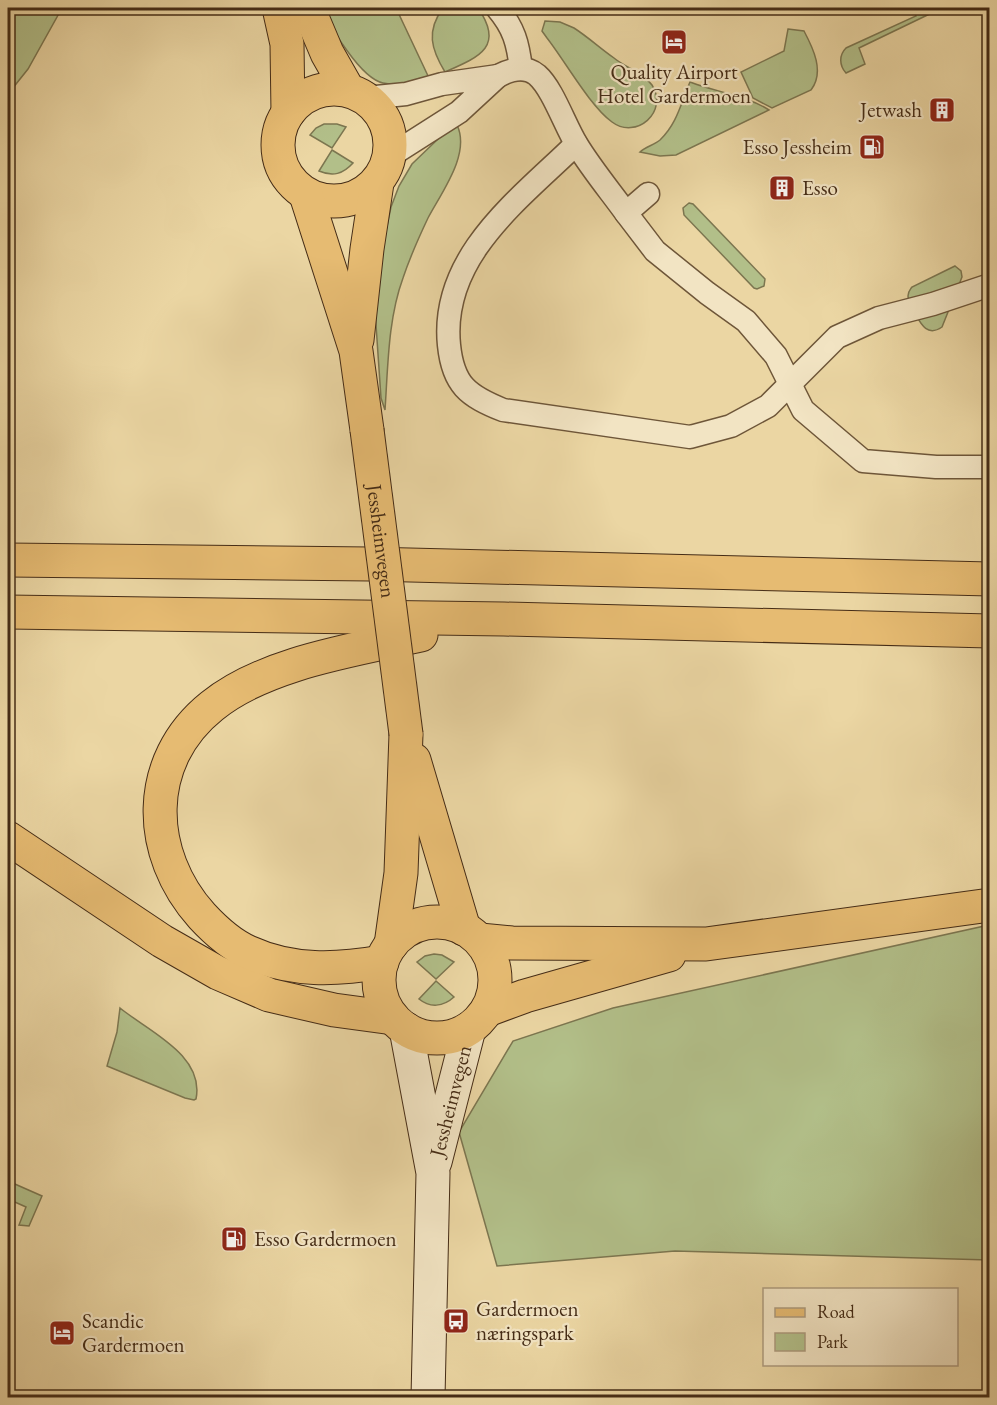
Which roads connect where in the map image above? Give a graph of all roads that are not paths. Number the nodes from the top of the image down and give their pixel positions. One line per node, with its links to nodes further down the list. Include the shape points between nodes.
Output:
1 (279, 8): 7 (main road, via 287,44)
2 (308, 8): 6 (main road, via 327,53)
3 (497, 8): 4 (street, via 519,45)
4 (520, 69): 5 (street); 8 (street, via 538,76)
5 (498, 76): 6 (street, via 406,94); 9 (street, via 459,112)
6 (357, 94): 7 (main road, via 331,88 314,92 299,100); 9 (main road, via 382,113 390,134)
7 (288, 113): 11 (main road, via 277,148 282,168)
8 (576, 144): 12 (street); 15 (street, via 511,205 482,239 457,279 448,340 451,364 467,391 503,410 690,437 731,426 768,406)
9 (383, 170): 11 (main road, via 362,195 343,202); 14 (main road, Jessheimvegen, via 366,249)
10 (648, 194): 12 (street)
11 (306, 195): 14 (main road, Jessheimvegen)
12 (626, 213): 15 (street, via 654,251 746,321 776,356)
13 (990, 285): 15 (street, via 879,318 837,337)
14 (356, 351): 22 (main road, Jessheimvegen, bridge)
15 (790, 383): 16 (street, via 803,410 863,461)
16 (990, 467)
17 (8, 560): 18 (main road, via 392,564)
18 (990, 579)
19 (8, 612): 20 (main road)
20 (504, 619): 21 (main road); 27 (main road, via 390,642 259,677 210,707 180,742 168,767 159,811 160,833 170,866 179,886 229,941 291,966 313,969 337,968)
21 (990, 631)
22 (406, 734): 25 (main road, Jessheimvegen); 27 (main road, Jessheimvegen, via 401,873)
23 (8, 837): 29 (main road, via 162,941 218,973 269,995)
24 (990, 905): 26 (main road)
25 (472, 934): 26 (main road, via 513,943); 27 (main road, via 448,923 432,922 410,930); 28 (main road, via 490,956 495,974 494,993)
26 (706, 944): 28 (main road, via 525,996)
27 (386, 953): 29 (main road, via 379,981 382,1001)
28 (478, 1019): 29 (main road, via 454,1036 437,1038 421,1036); 30 (main road, Jessheimvegen)
29 (399, 1023): 30 (main road, Jessheimvegen)
30 (433, 1173): 31 (main road, Jessheimvegen)
31 (428, 1398)

